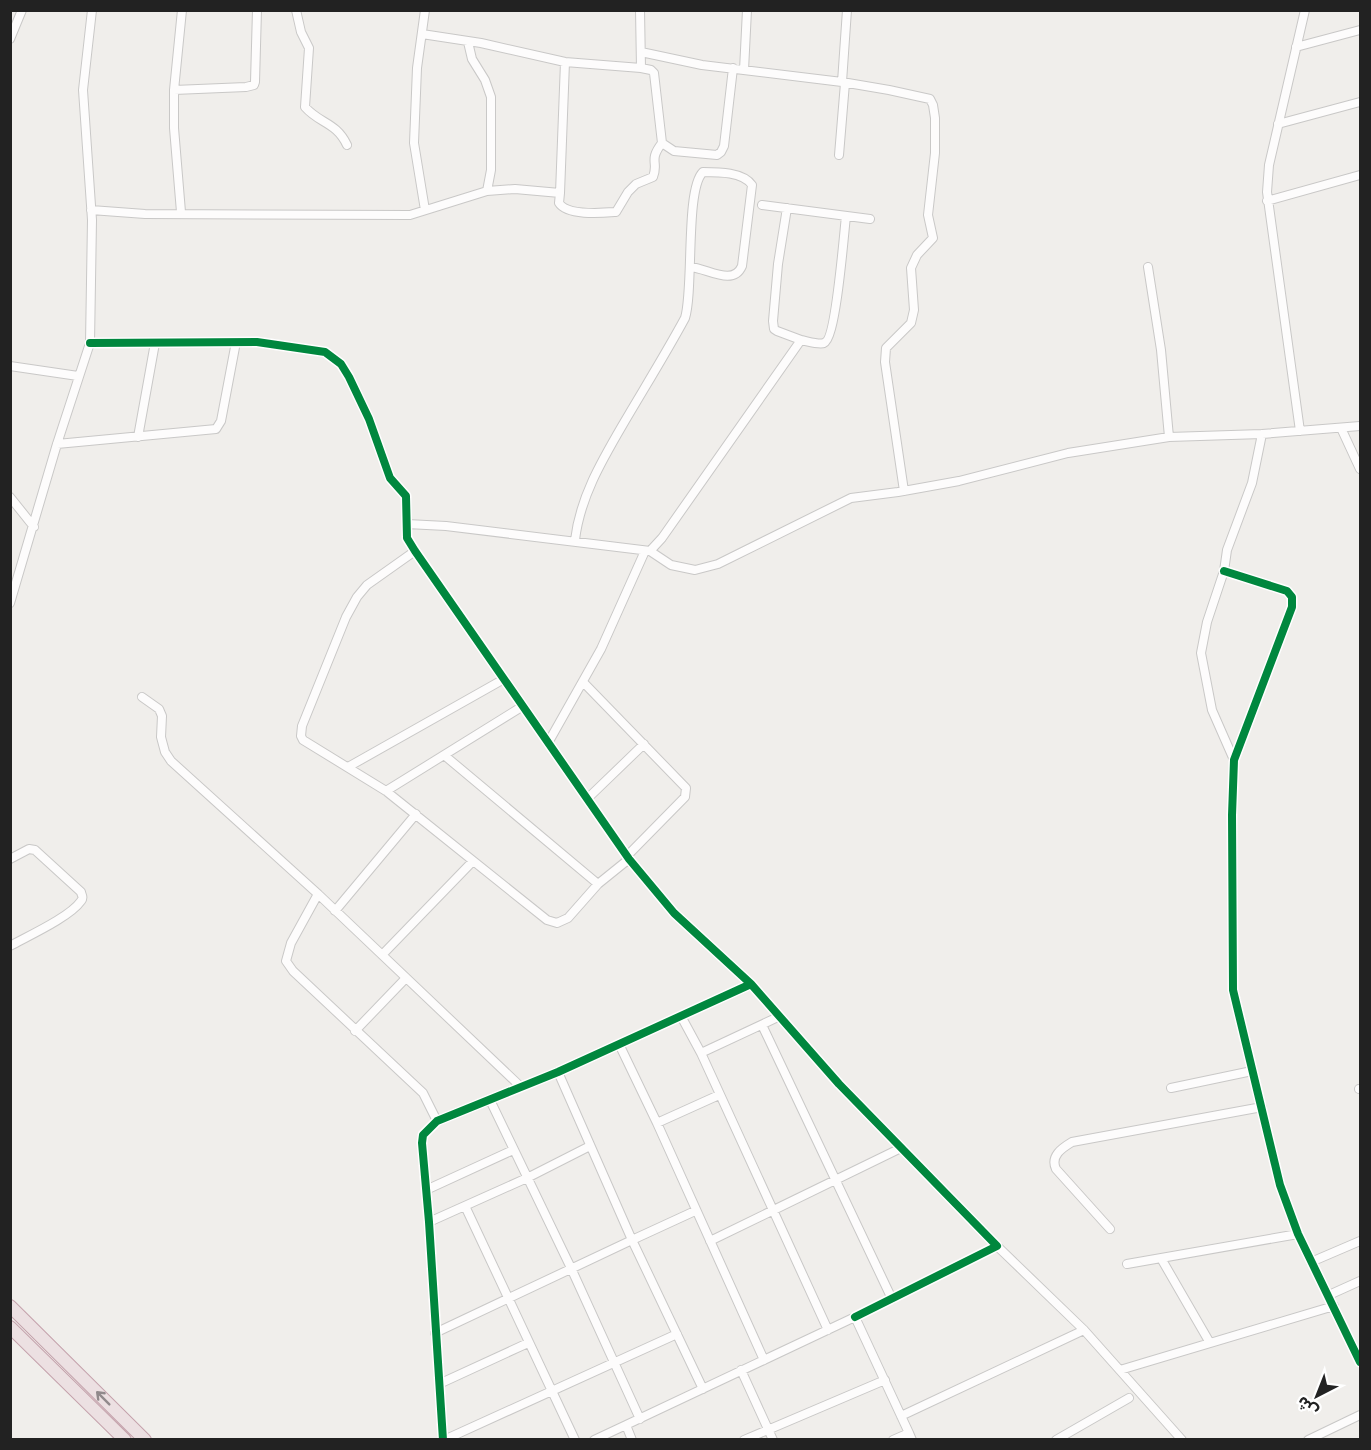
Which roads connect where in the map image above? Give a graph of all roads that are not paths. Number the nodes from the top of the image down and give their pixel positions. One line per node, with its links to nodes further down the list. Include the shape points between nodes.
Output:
1 (22, 10): 13 (street)
2 (92, 10): 34 (street, via 83,90)
3 (182, 10): 22 (street)
4 (257, 10): 22 (street, via 254,85)
5 (296, 10): 26 (street, via 309,48 305,107 335,128)
6 (425, 10): 12 (street)
7 (640, 10): 16 (street)
8 (747, 10): 20 (street)
9 (847, 10): 21 (street)
10 (1305, 10): 15 (street)
11 (1360, 30): 15 (street)
12 (422, 34): 14 (street); 35 (street, via 414,143)
13 (10, 39)
14 (468, 42): 17 (street); 29 (street, via 491,97 491,170)
15 (1296, 47): 24 (street)
16 (640, 52): 18 (street); 19 (street)
17 (565, 62): 18 (street); 30 (street)
18 (641, 68): 25 (street, via 654,73)
19 (733, 68): 20 (street); 25 (street, via 721,152 717,155 674,151)
20 (744, 70): 21 (street)
21 (843, 83): 27 (street); 55 (street, via 924,97 933,105 935,153 928,215 933,237 911,268 911,323 886,348)
22 (174, 90): 36 (street)
23 (1360, 102): 24 (street)
24 (1278, 124): 31 (street, via 1269,165)
25 (662, 143): 30 (street, via 654,156 653,177 636,184 616,212 567,210 559,203)
26 (347, 145)
27 (839, 155)
28 (1360, 175): 31 (street)
29 (487, 191): 30 (street); 35 (street)
30 (560, 193)
31 (1267, 201): 49 (street)
32 (762, 205): 33 (street)
33 (787, 208): 37 (street); 41 (street, via 773,321 777,332)
34 (91, 210): 36 (street); 44 (street)
35 (425, 210): 36 (street, via 410,215)
36 (182, 212)
37 (846, 216): 38 (street); 41 (street, via 831,333 824,343)
38 (870, 219)
39 (690, 267): 39 (street, via 692,214 700,175 712,172 744,177 752,185 739,273 726,277); 59 (street, via 685,318 604,457 586,494)
40 (1148, 267): 52 (street, via 1161,350)
41 (801, 340): 61 (street, via 662,538)
42 (155, 342): 43 (street); 44 (street); 51 (street)
43 (236, 342): 51 (street, via 216,429); 57 (street, via 315,350 341,364 358,394 390,478 406,495)
44 (90, 343): 46 (street)
45 (10, 366): 46 (street)
46 (78, 376): 53 (street)
47 (1360, 426): 48 (street)
48 (1341, 428): 49 (street); 54 (street)
49 (1300, 431): 50 (street)
50 (1262, 434): 52 (street); 62 (street, via 1252,483 1227,550)
51 (138, 437): 53 (street)
52 (1168, 437): 55 (street, via 1068,453 959,481)
53 (57, 444): 58 (street)
54 (1360, 469)
55 (904, 490): 61 (street, via 851,498 718,564 695,570 671,565)
56 (10, 497): 58 (street)
57 (407, 524): 59 (street); 60 (street, via 407,538)
58 (34, 527): 63 (street)
59 (574, 540): 61 (street)
60 (415, 551): 65 (street); 73 (street, via 367,585 357,597 302,726 303,740)
61 (648, 551): 66 (street)
62 (1224, 571): 72 (street, via 1201,653 1212,710); 72 (street, via 1287,591 1292,597 1292,607)
63 (13, 580): 64 (street)
64 (10, 603)
65 (504, 679): 68 (street); 73 (street)
66 (583, 682): 69 (street); 70 (street)
67 (142, 697): 81 (street, via 159,709 161,737 171,761)
68 (523, 706): 69 (street); 71 (street)
69 (548, 743): 75 (street)
70 (644, 744): 75 (street); 77 (street, via 686,788 686,793)
71 (444, 755): 74 (street); 80 (street)
72 (1234, 760): 93 (street, via 1233,990)
73 (348, 767): 74 (street)
74 (386, 791): 76 (street)
75 (588, 798): 77 (street)
76 (416, 814): 79 (street); 82 (street)
77 (628, 858): 80 (street); 86 (street, via 674,913)
78 (10, 860): 83 (street, via 29,849 35,850 83,896 69,912)
79 (473, 861): 80 (street, via 547,920 557,923 568,918); 84 (street)
80 (598, 884)
81 (318, 894): 82 (street); 90 (street, via 291,943 286,961)
82 (335, 911): 84 (street)
83 (10, 946)
84 (382, 954): 85 (street)
85 (406, 978): 90 (street); 95 (street)
86 (751, 984): 87 (street); 88 (street)
87 (681, 1016): 91 (street); 92 (street)
88 (778, 1017): 89 (street); 103 (street)
89 (762, 1025): 92 (street); 106 (street)
90 (356, 1031): 100 (street, via 423,1093)
91 (619, 1044): 94 (street); 101 (street)
92 (701, 1053): 97 (street)
93 (1252, 1071): 96 (street); 99 (street)
94 (558, 1072): 95 (street); 102 (street)
95 (520, 1086): 98 (street)
96 (1171, 1088)
97 (719, 1095): 101 (street); 109 (street)
98 (490, 1100): 100 (street); 104 (street)
99 (1262, 1107): 112 (street, via 1072,1142 1061,1150 1054,1164 1056,1169); 113 (street, via 1280,1185)
100 (437, 1121): 107 (street, via 423,1135)
101 (657, 1123): 110 (street)
102 (590, 1146): 105 (street); 114 (street)
103 (901, 1148): 106 (street); 117 (street)
104 (513, 1150): 105 (street); 107 (street)
105 (527, 1178): 108 (street); 121 (street)
106 (835, 1180): 109 (street); 125 (street)
107 (426, 1190): 111 (street)
108 (465, 1206): 111 (street); 124 (street)
109 (772, 1210): 115 (street); 131 (street)
110 (695, 1211): 114 (street); 115 (street)
111 (429, 1222): 133 (street)
112 (1110, 1229)
113 (1298, 1234): 118 (street); 119 (street)
114 (632, 1240): 121 (street); 134 (street)
115 (710, 1241): 139 (street)
116 (1360, 1241): 119 (street)
117 (997, 1246): 125 (street); 132 (street)
118 (1162, 1260): 120 (street); 137 (street)
119 (1311, 1262): 123 (street)
120 (1127, 1264)
121 (571, 1268): 124 (street); 140 (street)
122 (1360, 1281): 123 (street)
123 (1329, 1295): 127 (street)
124 (507, 1298): 133 (street); 136 (street)
125 (892, 1299): 128 (street)
126 (10, 1306): 130 (highway)
127 (1334, 1306): 137 (street); 138 (street)
128 (855, 1317): 131 (street); 143 (street)
129 (10, 1327): 135 (highway)
130 (32, 1327): 135 (highway); 155 (highway, one-way to 130)
131 (828, 1330): 139 (street)
132 (1084, 1330): 142 (street); 149 (street)
133 (435, 1333): 144 (street)
134 (678, 1334): 140 (street); 145 (street)
135 (21, 1337): 154 (highway)
136 (528, 1343): 144 (street); 146 (street)
137 (1210, 1343): 142 (street)
138 (1359, 1356)
139 (764, 1360): 141 (street)
140 (615, 1362): 146 (street); 150 (street)
141 (741, 1370): 145 (street); 152 (street)
142 (1120, 1370): 164 (street)
143 (885, 1380): 149 (street); 152 (street)
144 (439, 1384): 156 (street)
145 (703, 1389): 150 (street)
146 (551, 1392): 156 (street); 157 (street)
147 (1129, 1398): 163 (street)
148 (1360, 1415): 165 (street)
149 (901, 1416): 153 (street)
150 (640, 1419): 151 (street)
151 (626, 1425): 158 (street); 159 (street)
152 (769, 1429): 160 (street); 161 (street)
153 (910, 1436): 162 (street)
154 (125, 1440)
155 (145, 1440)
156 (444, 1440)
157 (574, 1440)
158 (594, 1440)
159 (632, 1440)
160 (744, 1440)
161 (773, 1440)
162 (893, 1440)
163 (1056, 1440)
164 (1182, 1440)
165 (1308, 1440)

